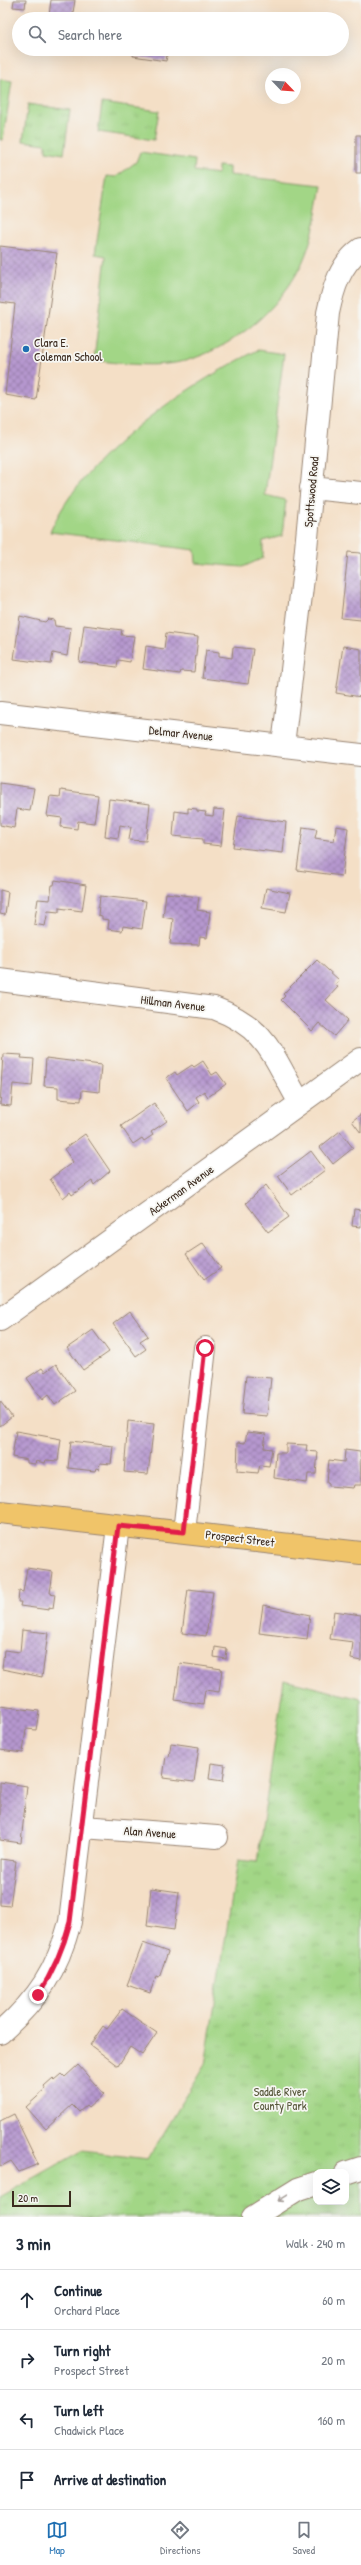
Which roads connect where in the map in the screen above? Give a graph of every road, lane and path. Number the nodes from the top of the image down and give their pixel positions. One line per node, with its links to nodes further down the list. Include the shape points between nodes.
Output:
1 (361, 249): 2 (street, Spottswood Road, via 346,264 333,287 328,313)
2 (312, 488): 3 (street); 5 (street, Spottswood Road)
3 (361, 493)
4 (0, 713): 5 (street, Delmar Avenue)
5 (283, 745): 6 (street, Delmar Avenue)
6 (361, 755)
7 (0, 980): 9 (street, Hillman Avenue, via 214,1008 233,1015 250,1025 264,1040)
8 (361, 1059): 9 (street, Ackerman Avenue)
9 (300, 1103): 10 (street, Ackerman Avenue)
10 (0, 1320)
11 (205, 1348): 14 (street)
12 (0, 1512): 13 (main road, Prospect Street)
13 (118, 1526): 14 (main road, Prospect Street); 16 (street)
14 (184, 1532): 15 (main road, Prospect Street)
15 (361, 1553)
16 (83, 1826): 17 (street, Alan Avenue); 18 (street, via 70,1922 64,1946 53,1972 38,1995)
17 (218, 1837)
18 (0, 2033)
19 (361, 2168): 20 (street)
20 (349, 2172)
21 (313, 2184): 22 (street, one-way to 22, via 298,2189)
22 (253, 2217)

